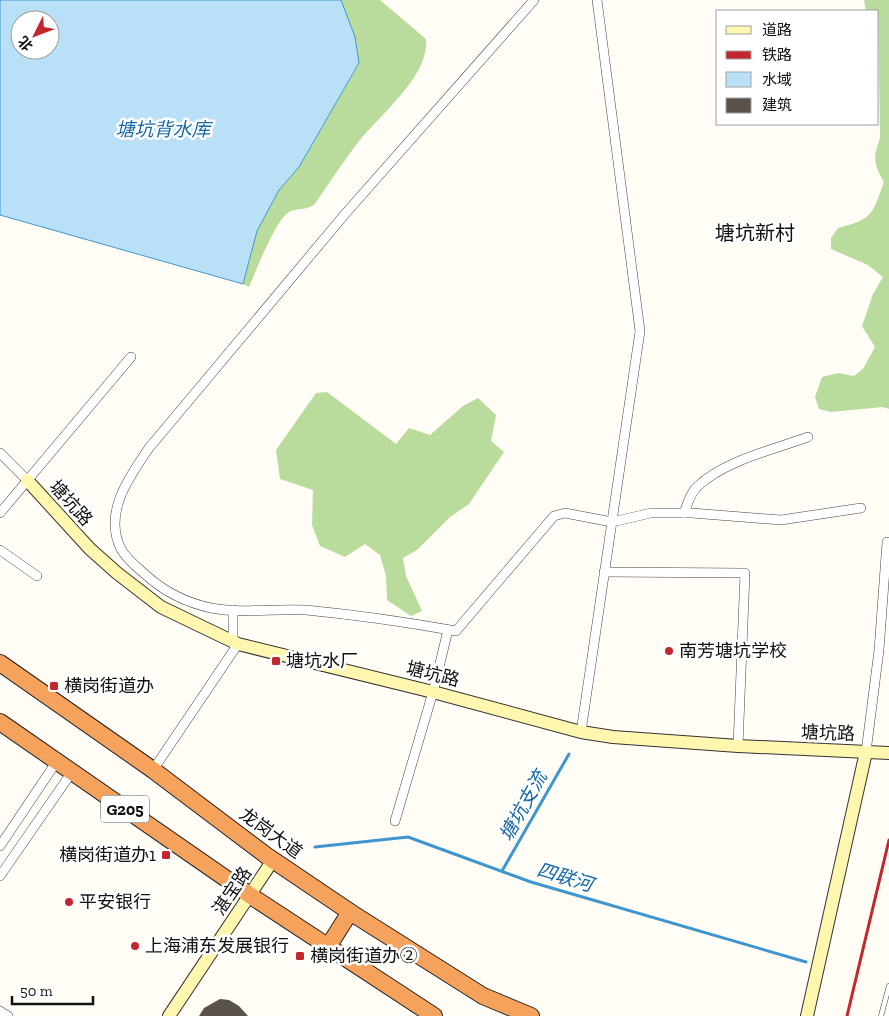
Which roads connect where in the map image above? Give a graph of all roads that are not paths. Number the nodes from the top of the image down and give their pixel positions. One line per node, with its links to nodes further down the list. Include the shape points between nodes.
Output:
1 (534, 0): 15 (street, via 345,214 149,448 126,481 119,498 117,534 128,560 168,592 211,608)
2 (597, 0): 10 (street, via 640,331)
3 (131, 357): 6 (street)
4 (808, 437): 9 (street, via 730,466 698,485)
5 (0, 452): 6 (street)
6 (27, 480): 8 (street); 17 (street, 塘坑路, via 116,573 162,608)
7 (861, 508): 9 (street, via 781,520)
8 (0, 513)
9 (684, 513): 10 (street, via 651,514)
10 (612, 522): 13 (street); 16 (street, via 565,513 554,516 471,616 456,631)
11 (887, 542): 23 (street, via 879,650)
12 (0, 550): 14 (street)
13 (604, 572): 21 (street); 22 (street, via 745,573)
14 (38, 576)
15 (233, 610): 16 (street, via 303,610 376,617); 17 (street)
16 (448, 630): 19 (street)
17 (235, 643): 19 (street, 塘坑路); 26 (street)
18 (0, 663): 26 (highway, 龙岗大道 / G205)
19 (433, 692): 21 (street, 塘坑路); 28 (street)
20 (0, 722): 25 (highway, G205)
21 (581, 732): 22 (street, 塘坑路)
22 (738, 746): 23 (street, 塘坑路)
23 (866, 752): 24 (street, 塘坑路); 41 (street)
24 (889, 753)
25 (57, 761): 27 (highway, G205); 29 (street)
26 (154, 770): 30 (highway, 龙岗大道 / G205)
27 (72, 772): 31 (street); 32 (highway, G205)
28 (395, 821)
29 (0, 846)
30 (274, 860): 32 (street, 湛宝路); 33 (highway, 龙岗大道 / G205)
31 (0, 876)
32 (250, 895): 34 (highway, G205); 38 (street, 湛宝路)
33 (350, 912): 34 (highway); 40 (highway, 龙岗大道 / G205, via 484,996)
34 (328, 947): 39 (highway, G205)
35 (889, 986): 42 (lane)
36 (0, 1010): 37 (street)
37 (8, 1016)
38 (169, 1016)
39 (434, 1016)
40 (531, 1016)
41 (807, 1016)
42 (881, 1016)

